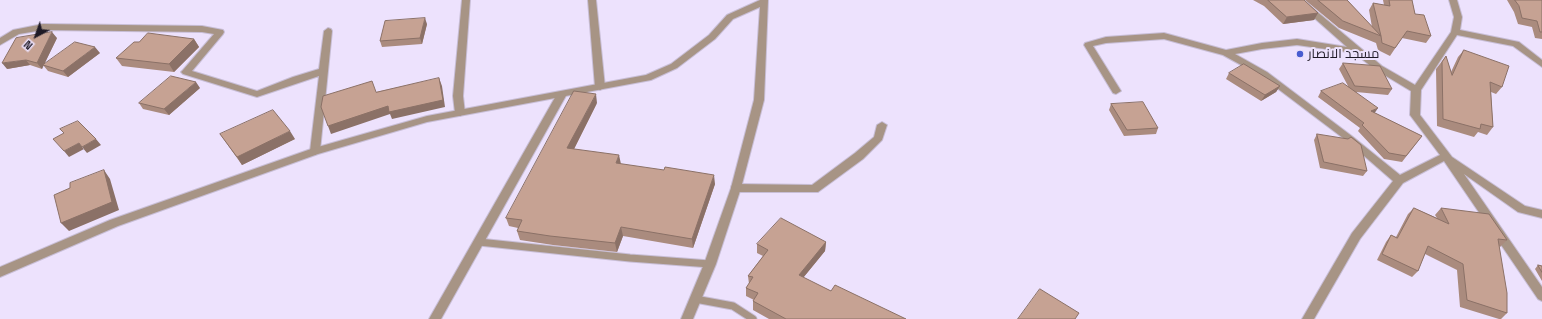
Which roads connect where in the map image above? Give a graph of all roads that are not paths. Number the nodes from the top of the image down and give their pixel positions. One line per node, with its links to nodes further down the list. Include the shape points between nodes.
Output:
1 (466, 0): 17 (street, via 458,96)
2 (592, 0): 13 (street)
3 (1298, 0): 9 (street)
4 (1453, 0): 7 (street, via 1458,18)
5 (764, 1): 13 (street, via 730,17 712,37 674,66 648,78); 22 (street, via 759,100)
6 (328, 31): 12 (street)
7 (1456, 32): 11 (street, via 1516,44); 14 (street)
8 (0, 42): 12 (street, via 16,32 43,27 202,29 220,32 186,72 257,94 296,79)
9 (1357, 51): 10 (street, via 1297,42); 14 (street, via 1379,68)
10 (1226, 52): 15 (street, via 1164,36 1106,40 1088,45); 21 (street, via 1264,74)
11 (1542, 64)
12 (324, 72): 19 (street)
13 (600, 87): 16 (street)
14 (1416, 90): 20 (street, via 1415,115)
15 (1116, 91)
16 (562, 94): 17 (street); 24 (street)
17 (460, 113): 19 (street, via 427,119)
18 (882, 125): 22 (street, via 879,138 814,189)
19 (315, 151): 26 (street, via 114,223)
20 (1446, 156): 21 (street); 23 (street, via 1522,209); 27 (street)
21 (1399, 180): 32 (street, via 1356,236)
22 (736, 188): 25 (street)
23 (1542, 214)
24 (479, 242): 25 (lane); 29 (street)
25 (710, 264): 28 (street)
26 (0, 272)
27 (1542, 296)
28 (695, 299): 30 (street); 31 (lane, via 733,306)
29 (435, 319)
30 (687, 319)
31 (753, 319)
32 (1308, 319)

